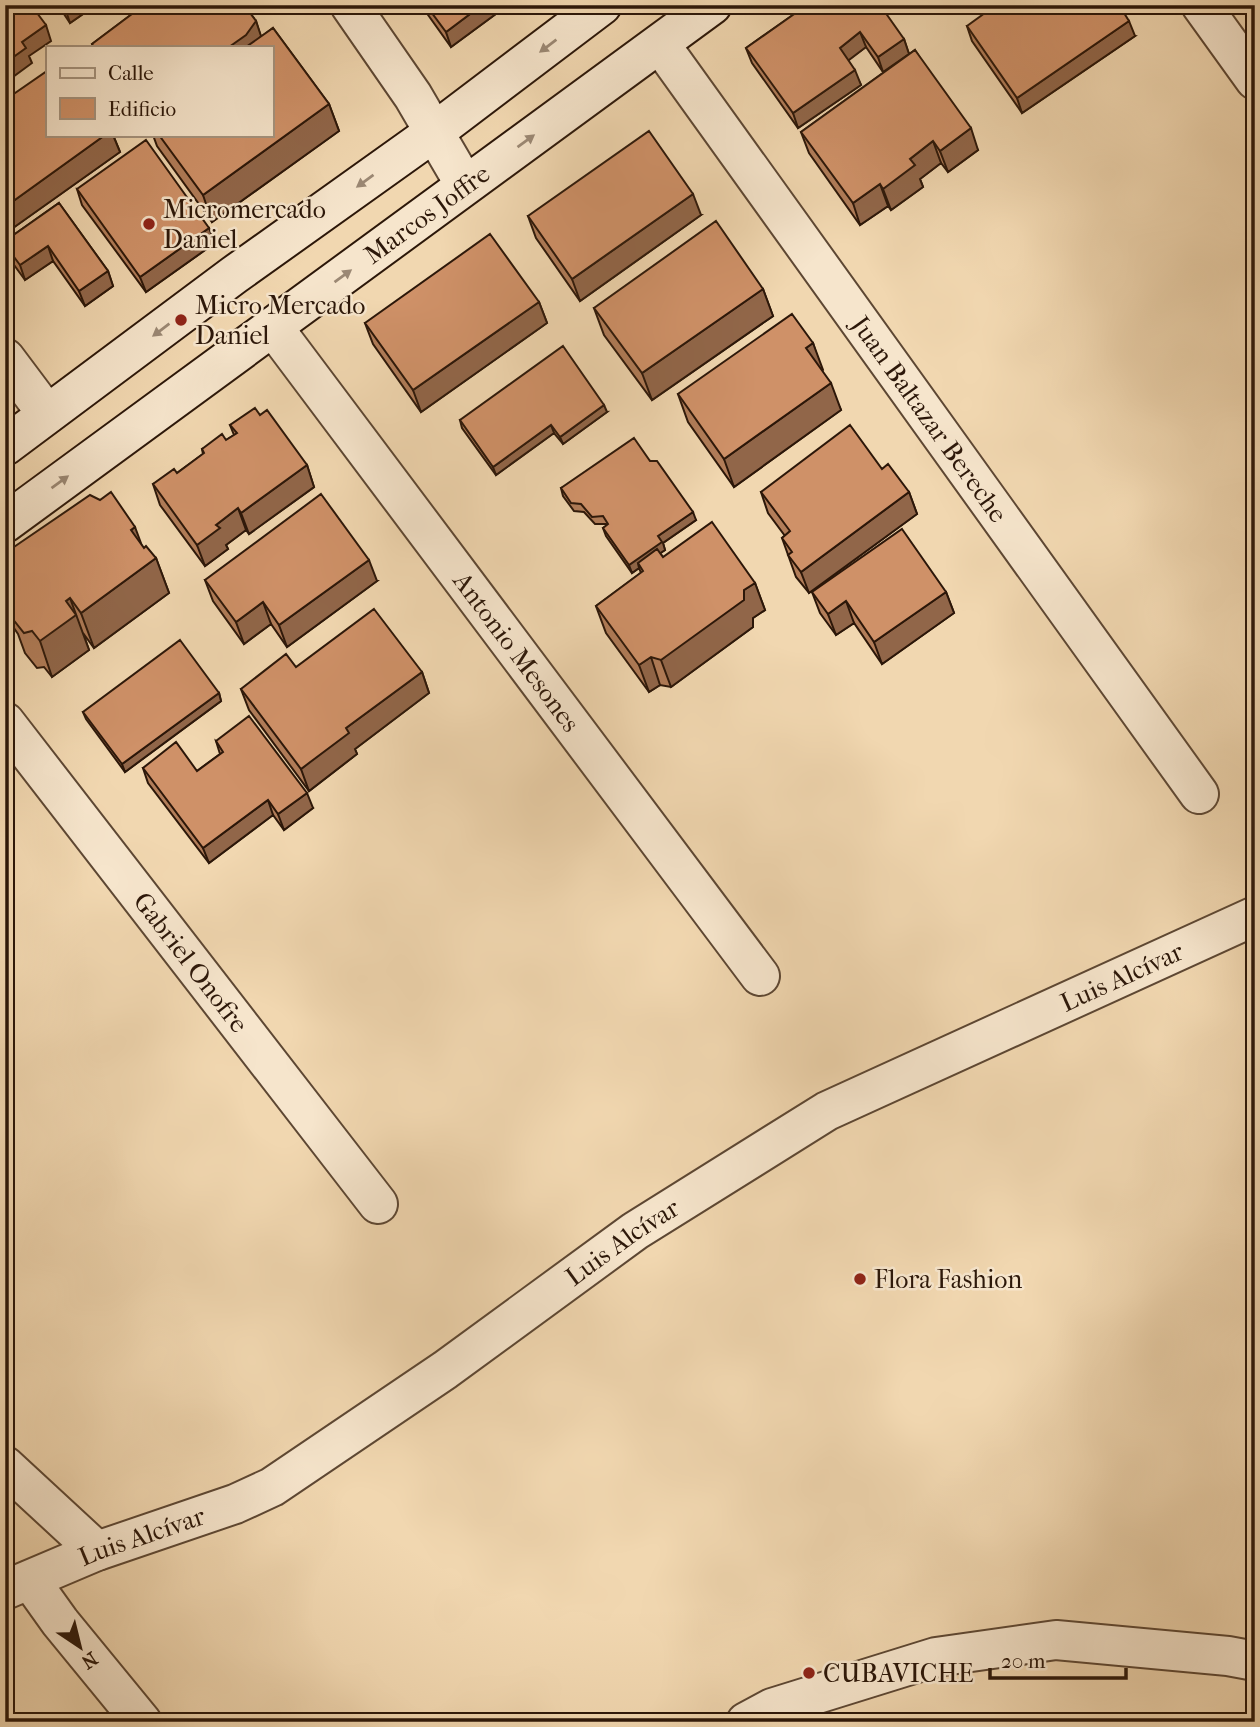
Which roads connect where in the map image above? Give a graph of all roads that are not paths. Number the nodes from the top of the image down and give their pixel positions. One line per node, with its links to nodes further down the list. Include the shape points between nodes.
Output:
1 (350, 5): 7 (street)
2 (602, 5): 7 (street, one-way to 7)
3 (712, 5): 5 (street, Marcos Joffre)
4 (1201, 5): 6 (street)
5 (660, 44): 8 (street, Marcos Joffre, one-way to 5); 15 (street, Juan Baltazar Bereche)
6 (1255, 79)
7 (433, 133): 8 (street); 11 (street, one-way to 11)
8 (465, 185): 9 (street, Marcos Joffre, one-way to 8)
9 (273, 327): 13 (street, Marcos Joffre, one-way to 9); 17 (street, Antonio Mesones)
10 (5, 358): 11 (street)
11 (47, 414): 12 (street)
12 (5, 446)
13 (5, 523)
14 (5, 722): 18 (street, Gabriel Onofre)
15 (1199, 794)
16 (1255, 916): 20 (street, Luis Alcívar, via 827,1111 635,1231 445,1370 271,1487 235,1504)
17 (760, 976)
18 (378, 1204)
19 (5, 1466): 20 (street)
20 (97, 1551): 21 (street, Luis Alcívar)
21 (18, 1585): 23 (street, via 60,1622)
22 (1255, 1661): 24 (street, via 1056,1640 936,1657 772,1708)
23 (142, 1722)
24 (746, 1722)

